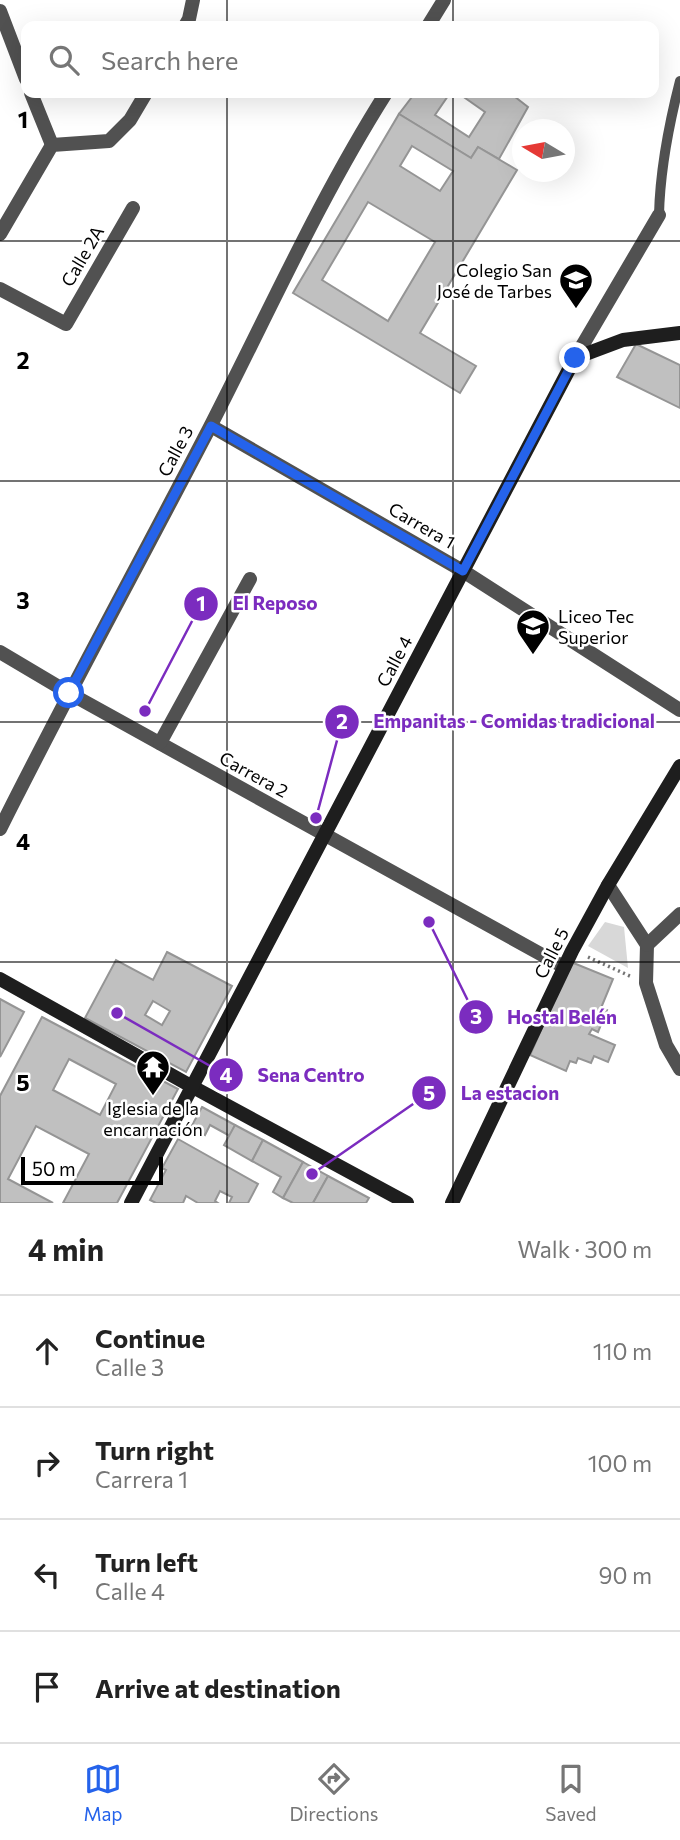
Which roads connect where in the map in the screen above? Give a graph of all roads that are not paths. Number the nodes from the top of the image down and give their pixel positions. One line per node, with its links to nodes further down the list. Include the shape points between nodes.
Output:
1 (193, 0): 4 (street)
2 (444, 0): 5 (street)
3 (0, 11): 6 (street)
4 (188, 21)
5 (431, 21)
6 (21, 66)
7 (680, 81): 13 (lane)
8 (34, 98): 11 (street)
9 (143, 98): 11 (street, via 109,141)
10 (383, 98): 18 (street, Calle 3, via 348,153)
11 (52, 145): 14 (street)
12 (132, 208): 15 (street, Calle 2A, via 66,324)
13 (659, 215): 17 (street, Calle 4)
14 (0, 234)
15 (0, 289)
16 (680, 333): 17 (main road, via 623,340)
17 (575, 358): 19 (main road, Calle 4)
18 (211, 426): 19 (street, Carrera 1); 22 (street, Calle 3)
19 (463, 571): 23 (street, Carrera 1); 27 (main road, Calle 4)
20 (250, 579): 24 (street)
21 (0, 652): 22 (street, Carrera 2)
22 (69, 693): 24 (street, Carrera 2); 26 (street, Calle 3)
23 (680, 710)
24 (160, 743): 27 (street, Carrera 2)
25 (680, 766): 28 (main road, Calle 5)
26 (0, 829)
27 (323, 835): 31 (street, Carrera 2); 34 (main road, Calle 4)
28 (608, 885): 30 (street); 31 (main road, Calle 5)
29 (680, 914): 30 (street)
30 (647, 945): 33 (street, via 646,983 666,1045)
31 (564, 967): 37 (main road, Calle 5)
32 (0, 979): 34 (main road)
33 (680, 1069)
34 (191, 1086): 35 (main road, Calle 4); 36 (main road)
35 (131, 1203)
36 (407, 1203)
37 (452, 1203)

